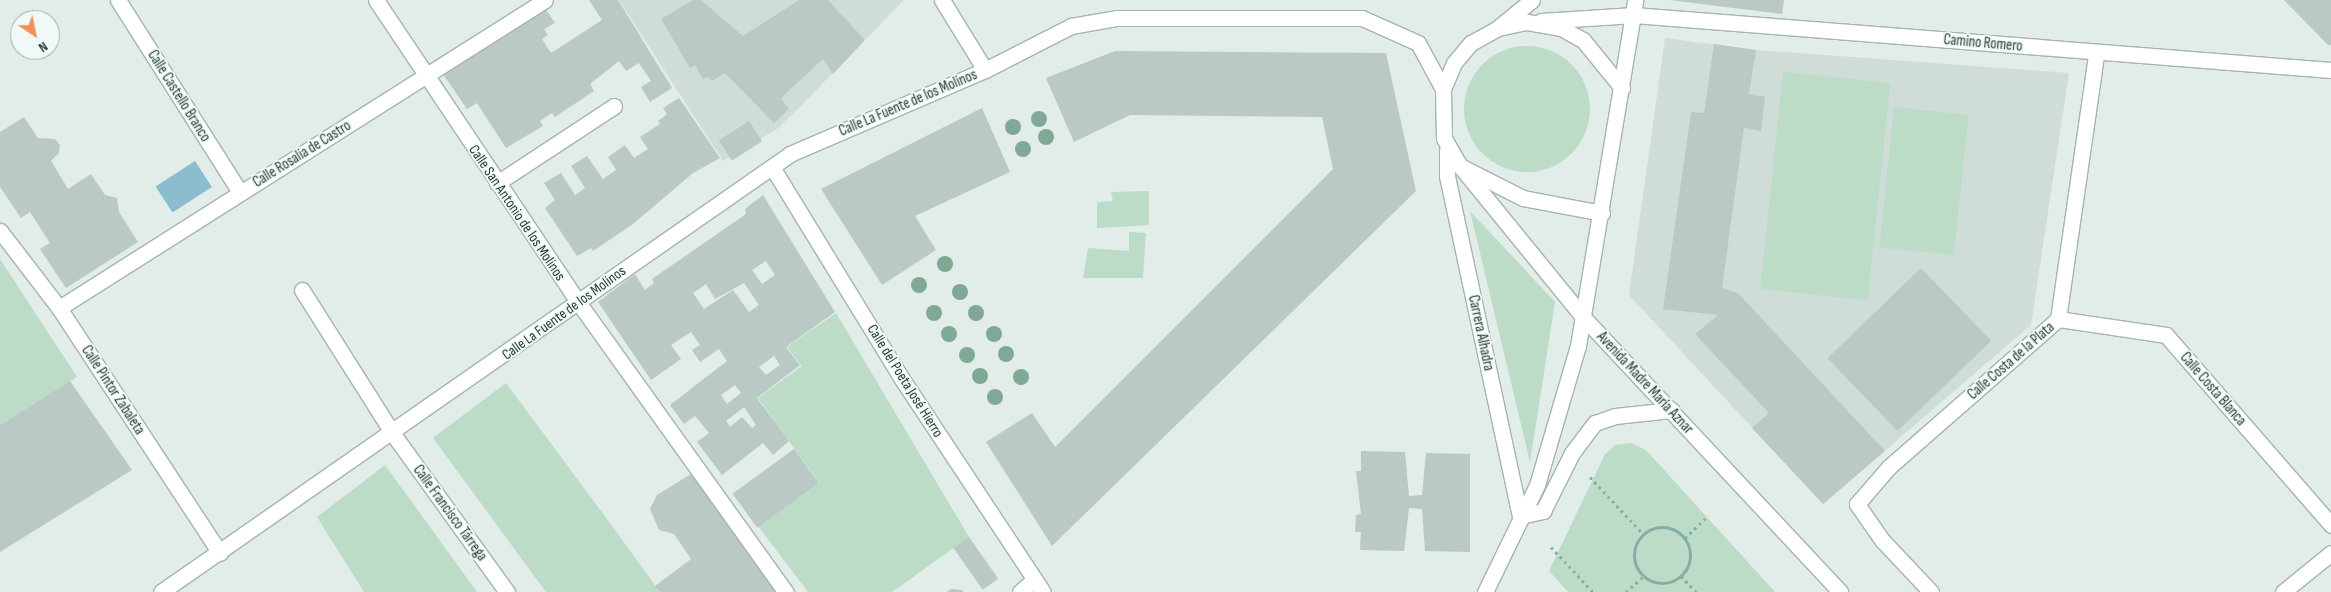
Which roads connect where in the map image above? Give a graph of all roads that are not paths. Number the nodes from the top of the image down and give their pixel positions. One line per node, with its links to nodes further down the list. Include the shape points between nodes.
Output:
1 (118, 0): 20 (street, Calle Castello Branco)
2 (376, 0): 12 (street, Calle San Antonio de los Molinos)
3 (545, 0): 12 (street, Calle Rosalía de Castro)
4 (942, 0): 10 (street, Calle La Fuente de los Molinos)
5 (1532, 0): 8 (street, Carrera Alhadra)
6 (1634, 8): 7 (street, Camino Romero); 9 (street, Camino Romero); 13 (street)
7 (1527, 22): 8 (street, Carrera Alhadra); 13 (street, Carrera Alhadra, via 1561,28 1583,40)
8 (1498, 28): 14 (street, Carrera Alhadra, via 1463,51)
9 (2096, 54): 11 (street, Camino Romero); 27 (street, Calle Costa de la Plata)
10 (985, 70): 14 (street, Calle La Fuente de los Molinos, via 1071,26 1117,18 1362,18 1418,43); 18 (street, Calle La Fuente de los Molinos, via 790,154)
11 (2331, 70)
12 (424, 78): 19 (street, Calle San Antonio de los Molinos); 20 (street, Calle Rosalía de Castro)
13 (1622, 88): 21 (street)
14 (1443, 90): 16 (street, Carrera Alhadra, via 1440,116)
15 (614, 106): 19 (street)
16 (1447, 150): 17 (street, Carrera Alhadra); 30 (street, Carrera Alhadra, via 1447,176)
17 (1460, 166): 21 (street, Carrera Alhadra, via 1523,198); 26 (street, Avenida Madre María Aznar)
18 (772, 167): 24 (street, Calle La Fuente de los Molinos); 34 (street, Calle del Poeta José Hierro)
19 (497, 183): 24 (street, Calle San Antonio de los Molinos)
20 (240, 192): 25 (street, Calle Rosalía de Castro)
21 (1602, 213): 26 (street)
22 (0, 231): 25 (street, Calle Pintor Zabaleta)
23 (302, 290): 29 (street, Calle Francisco Tárrega)
24 (578, 302): 29 (street, Calle La Fuente de los Molinos); 37 (street, Calle San Antonio de los Molinos)
25 (59, 308): 32 (street, Calle Pintor Zabaleta)
26 (1584, 318): 28 (street, Avenida Madre María Aznar); 30 (street, via 1537,484)
27 (2058, 319): 31 (street, Calle Costa Blanca, via 2166,335); 41 (street, Calle Costa de la Plata, via 1889,467 1858,504 1882,540)
28 (1672, 410): 30 (street, via 1615,416 1595,423 1572,452 1543,512); 40 (street, Avenida Madre María Aznar)
29 (393, 434): 32 (street, Calle La Fuente de los Molinos); 36 (street, Calle Francisco Tárrega)
30 (1520, 516): 39 (street)
31 (2331, 525)
32 (220, 553): 35 (street, Calle La Fuente de los Molinos)
33 (2331, 553): 42 (street)
34 (1038, 586): 38 (street)
35 (161, 592)
36 (507, 592)
37 (786, 592)
38 (1020, 592)
39 (1485, 592)
40 (1840, 592)
41 (1931, 592)
42 (2283, 592)

